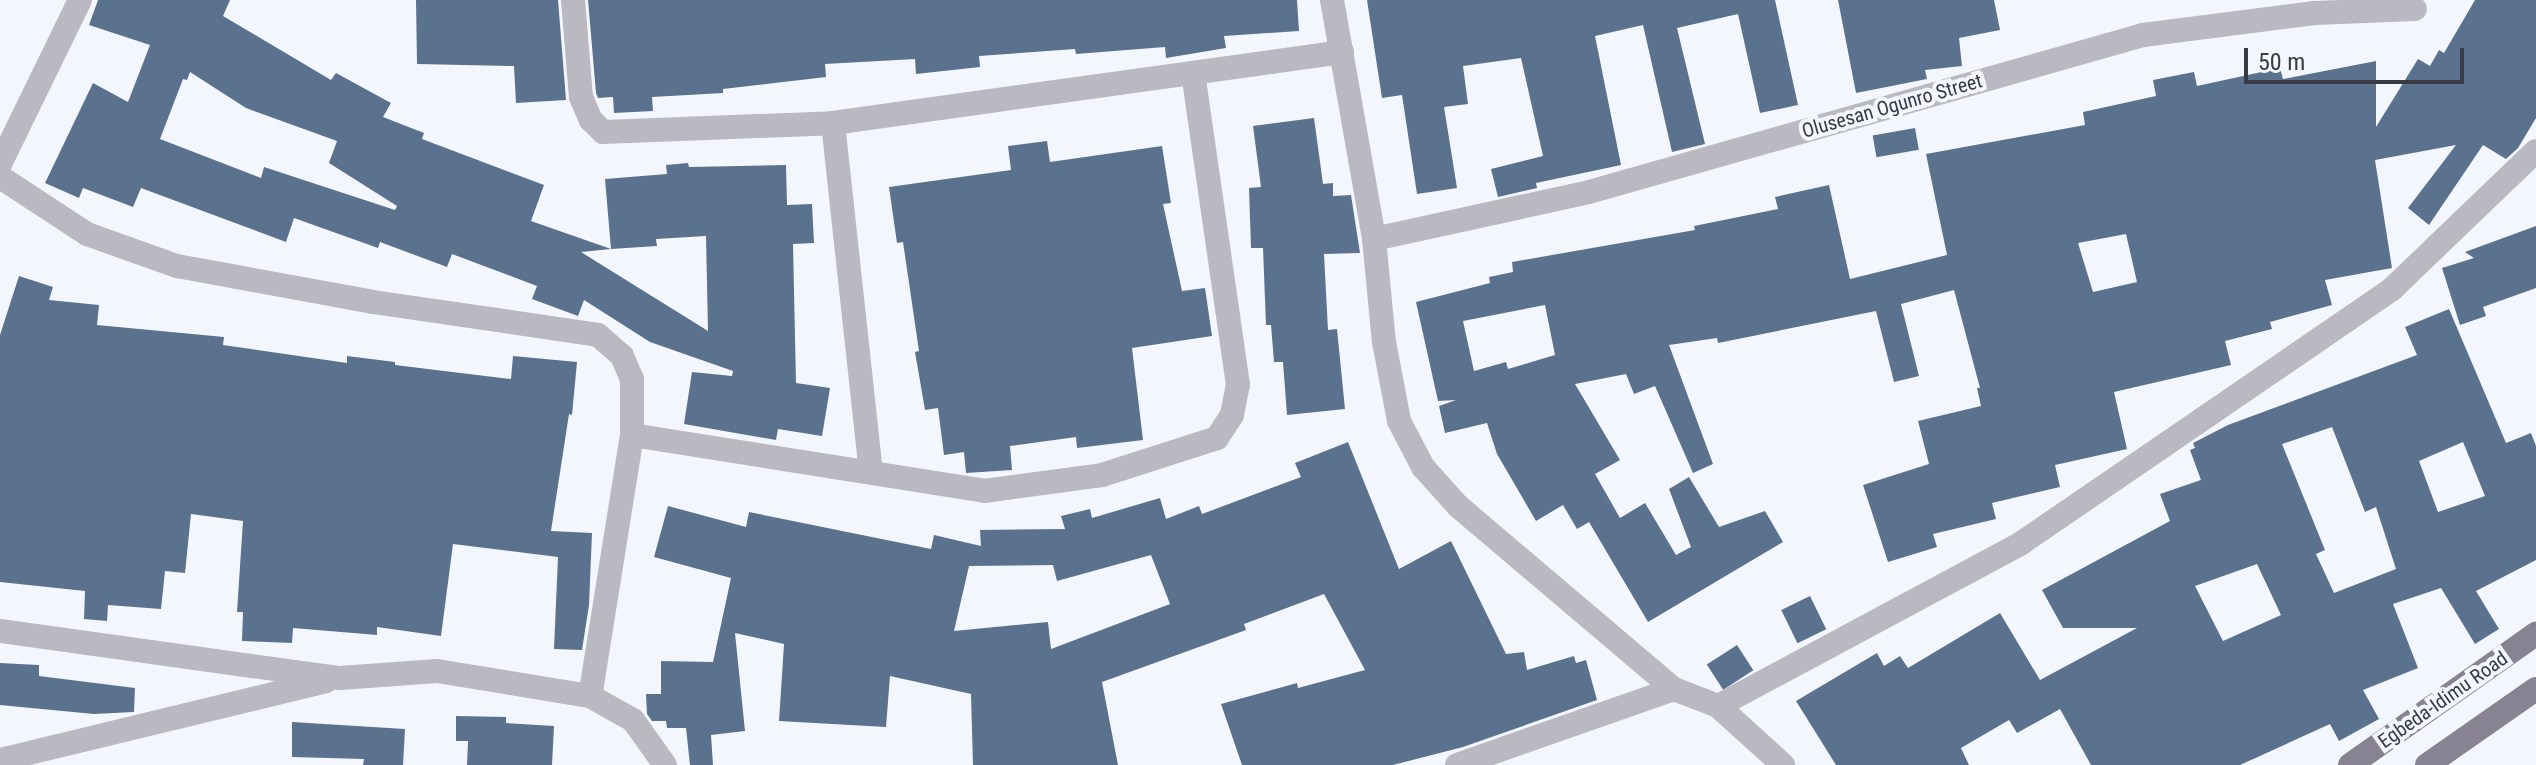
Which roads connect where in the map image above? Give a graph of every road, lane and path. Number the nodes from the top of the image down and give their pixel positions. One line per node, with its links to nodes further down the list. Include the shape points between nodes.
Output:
1 (80, 0): 9 (street)
2 (573, 0): 7 (street, via 581,97 603,132)
3 (1332, 0): 5 (street)
4 (2415, 9): 11 (street, Olusesan Ogunro Street, via 2315,13 2143,35 1589,192)
5 (1342, 52): 6 (street); 11 (street)
6 (1193, 74): 7 (street); 13 (street, via 1238,385 1232,415 1217,438 1102,475 984,491)
7 (833, 123): 13 (street)
8 (2536, 151): 20 (street, via 2392,289 2020,544)
9 (0, 164)
10 (0, 177): 12 (street, via 87,234 177,266 598,335 622,356 632,379)
11 (1374, 239): 17 (street, via 1384,342 1399,421 1423,467 1458,506)
12 (632, 435): 13 (street); 19 (street)
13 (871, 472)
14 (0, 631): 16 (street)
15 (2536, 634): 25 (main road, Egbeda-Idimu Road)
16 (340, 678): 19 (street, via 437,671); 21 (street)
17 (1674, 689): 20 (street); 23 (street)
18 (2536, 689): 26 (main road)
19 (590, 696): 22 (street, via 633,720)
20 (1718, 706): 24 (street)
21 (0, 760)
22 (665, 765)
23 (1457, 765)
24 (1783, 765)
25 (2350, 765)
26 (2427, 765)

